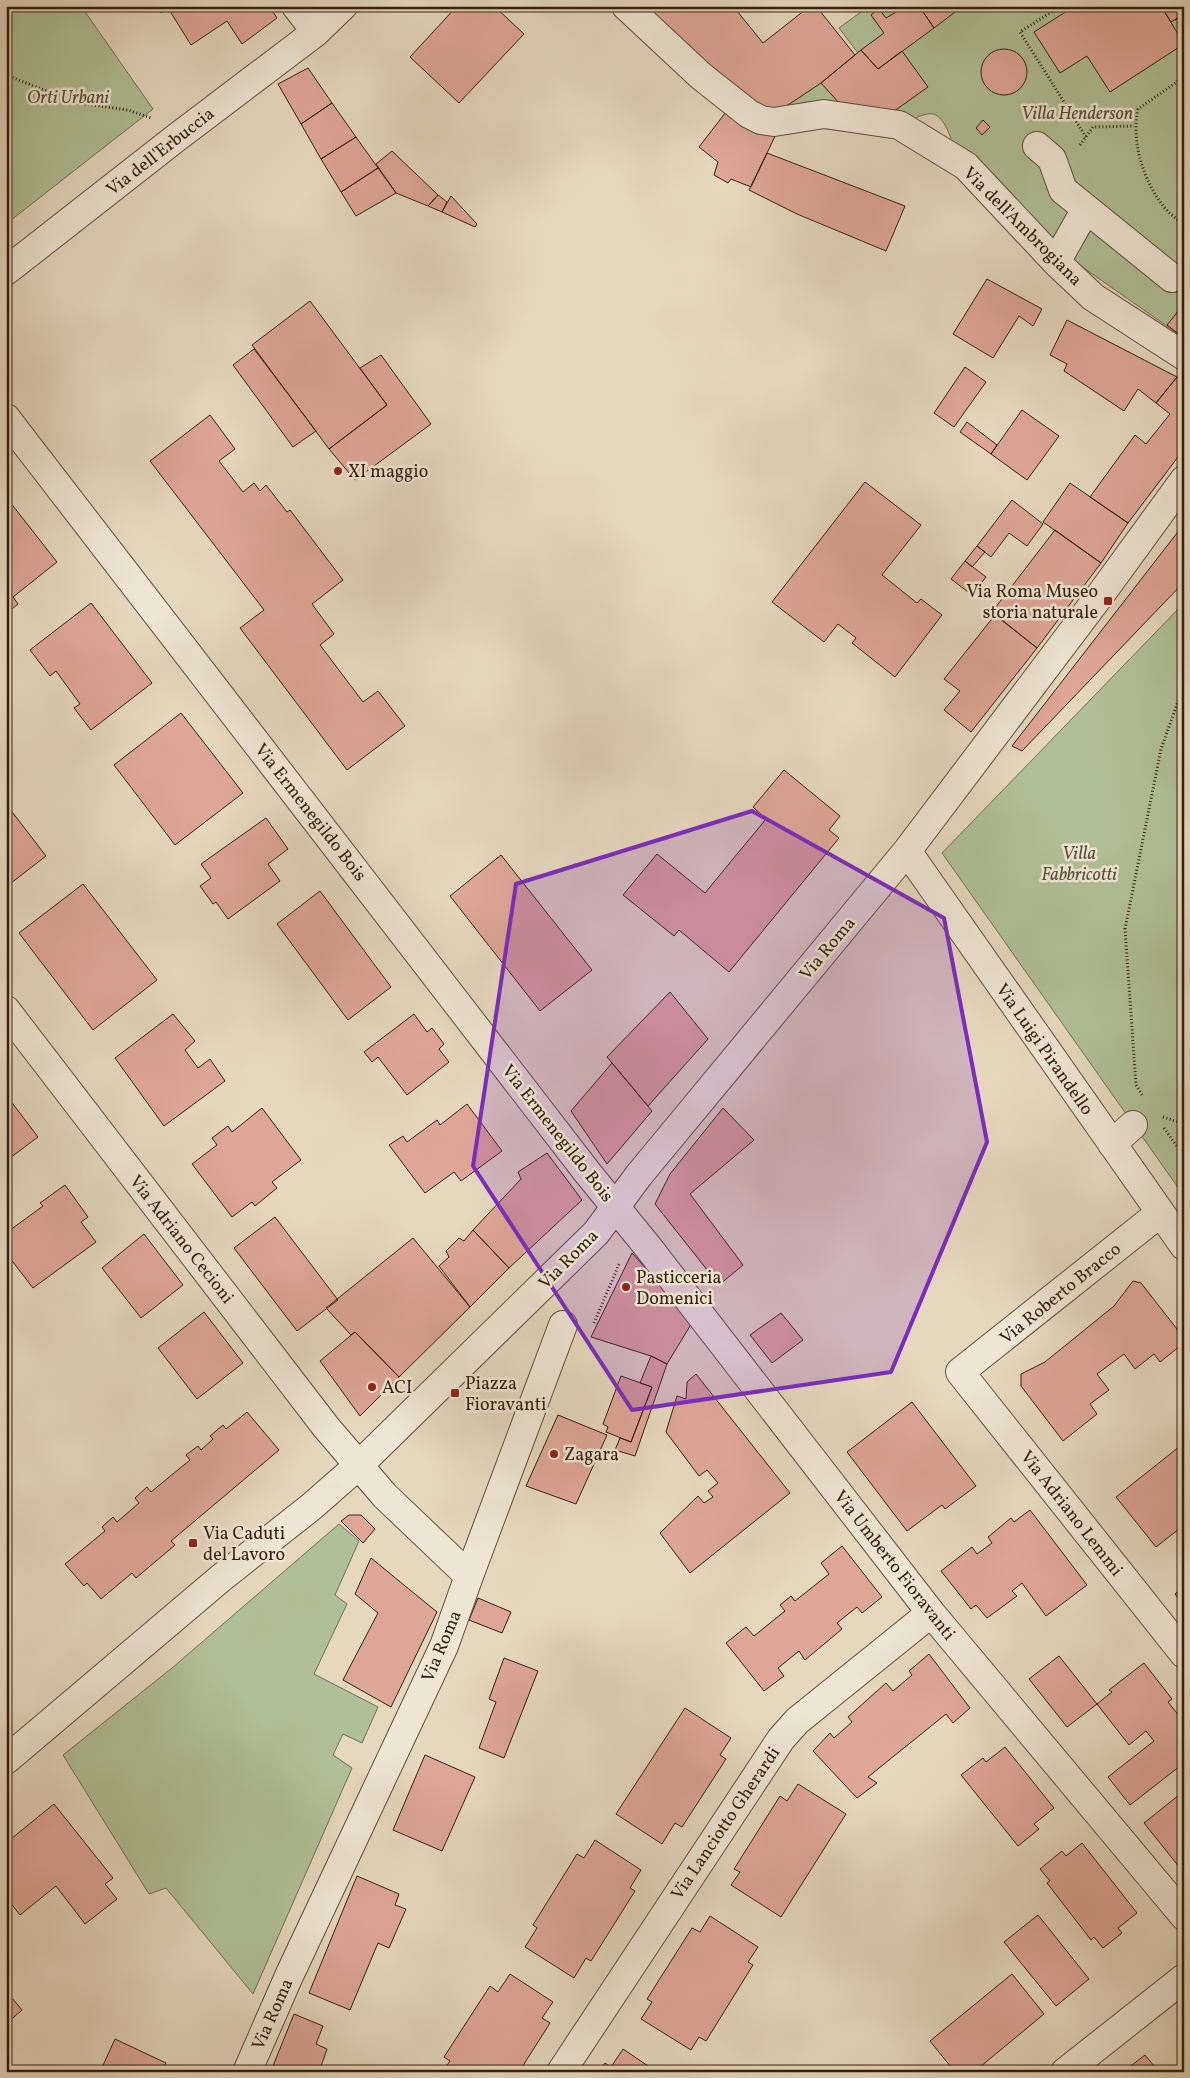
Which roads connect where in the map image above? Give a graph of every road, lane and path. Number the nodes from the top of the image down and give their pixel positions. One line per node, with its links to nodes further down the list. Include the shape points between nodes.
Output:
1 (296, 6): 7 (street)
2 (343, 6): 7 (street)
3 (626, 6): 17 (street, Via dell'Ambrogiana, via 701,76 761,120 774,122 824,114 899,125 966,166)
4 (1061, 6): 12 (path, via 1020,32)
5 (1176, 19): 6 (path)
6 (1184, 30)
7 (316, 32): 11 (street, Via dell'Erbuccia)
8 (6, 75): 11 (path, via 77,104 128,110 159,121)
9 (1184, 77): 10 (path, via 1138,109)
10 (1134, 126): 12 (path, via 1093,127); 16 (path, via 1147,181 1164,207)
11 (176, 138): 18 (street, Via dell'Erbuccia)
12 (1086, 138): 14 (path)
13 (1037, 146): 14 (street, via 1052,158)
14 (1058, 176): 15 (street, via 1063,190)
15 (1086, 209): 17 (street); 19 (street)
16 (1184, 226)
17 (1056, 262): 20 (street, Via dell'Ambrogiana, via 1093,296)
18 (6, 271)
19 (1172, 278)
20 (1184, 356)
21 (6, 418): 30 (street, Via Ermenegildo Bois)
22 (1179, 487): 24 (street, Via Roma)
23 (1184, 685): 26 (path, via 1160,749 1125,929 1136,1085)
24 (907, 850): 28 (street, Via Luigi Pirandello); 30 (street, Via Roma)
25 (6, 1010): 36 (street, Via Adriano Cecioni)
26 (1143, 1120): 27 (path); 28 (street); 29 (path)
27 (1184, 1124)
28 (1112, 1144): 31 (street, Via Luigi Pirandello)
29 (1184, 1156)
30 (615, 1207): 36 (street, Via Roma, via 596,1233); 38 (street, Via Umberto Fioravanti)
31 (1160, 1213): 32 (street, Via Luigi Pirandello); 35 (street, Via Roberto Bracco)
32 (1184, 1246)
33 (623, 1254): 34 (path, via 589,1335)
34 (563, 1325): 37 (street, Via Roma)
35 (960, 1372): 39 (street, Via Adriano Lemmi)
36 (359, 1465): 37 (street, via 385,1496); 40 (street)
37 (469, 1576): 43 (street, Via Roma, via 444,1646)
38 (931, 1613): 41 (street, Via Umberto Fioravanti); 44 (street, Via Lanciotto Gherardi, via 797,1722 781,1739)
39 (1184, 1654)
40 (6, 1760)
41 (1184, 1916)
42 (1184, 1978): 45 (street)
43 (247, 2072)
44 (561, 2072)
45 (1065, 2072)

